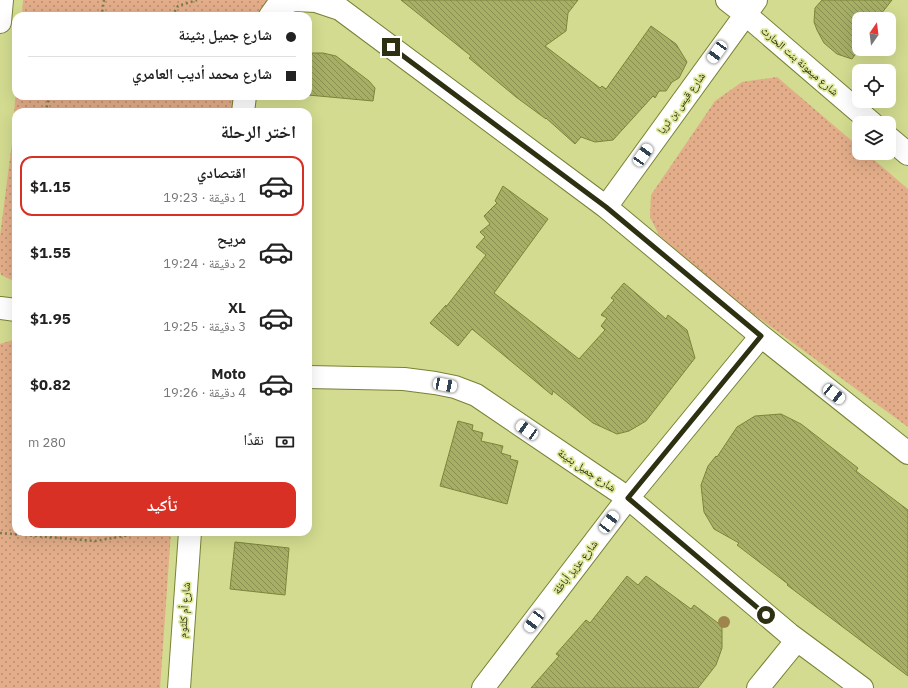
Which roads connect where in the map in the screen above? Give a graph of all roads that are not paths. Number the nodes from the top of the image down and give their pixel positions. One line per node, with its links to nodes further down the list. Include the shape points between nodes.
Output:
1 (2, 0): 5 (street)
2 (728, 0): 3 (street, شارع ميمونة بنت الحارث)
3 (751, 7): 6 (street, شارع ميمونة بنت الحارث); 9 (street, شارع قيس بن ثريا)
4 (274, 10): 9 (street, via 295,0 316,1 340,9)
5 (0, 22)
6 (865, 116)
7 (896, 144): 8 (street)
8 (908, 154)
9 (606, 207): 12 (street)
10 (0, 308): 11 (street)
11 (12, 310)
12 (761, 336): 14 (street); 15 (street, شارع عزيز أباظة)
13 (312, 377): 15 (street, شارع جميل بثينة, via 404,379 455,387 476,395)
14 (908, 453)
15 (628, 498): 17 (street, شارع جميل بثينة); 19 (street, شارع عزيز أباظة)
16 (190, 536): 18 (street, شارع أم كلثوم)
17 (797, 640): 20 (street); 21 (street, شارع جميل بثينة)
18 (179, 688)
19 (483, 688)
20 (758, 688)
21 (862, 688)

